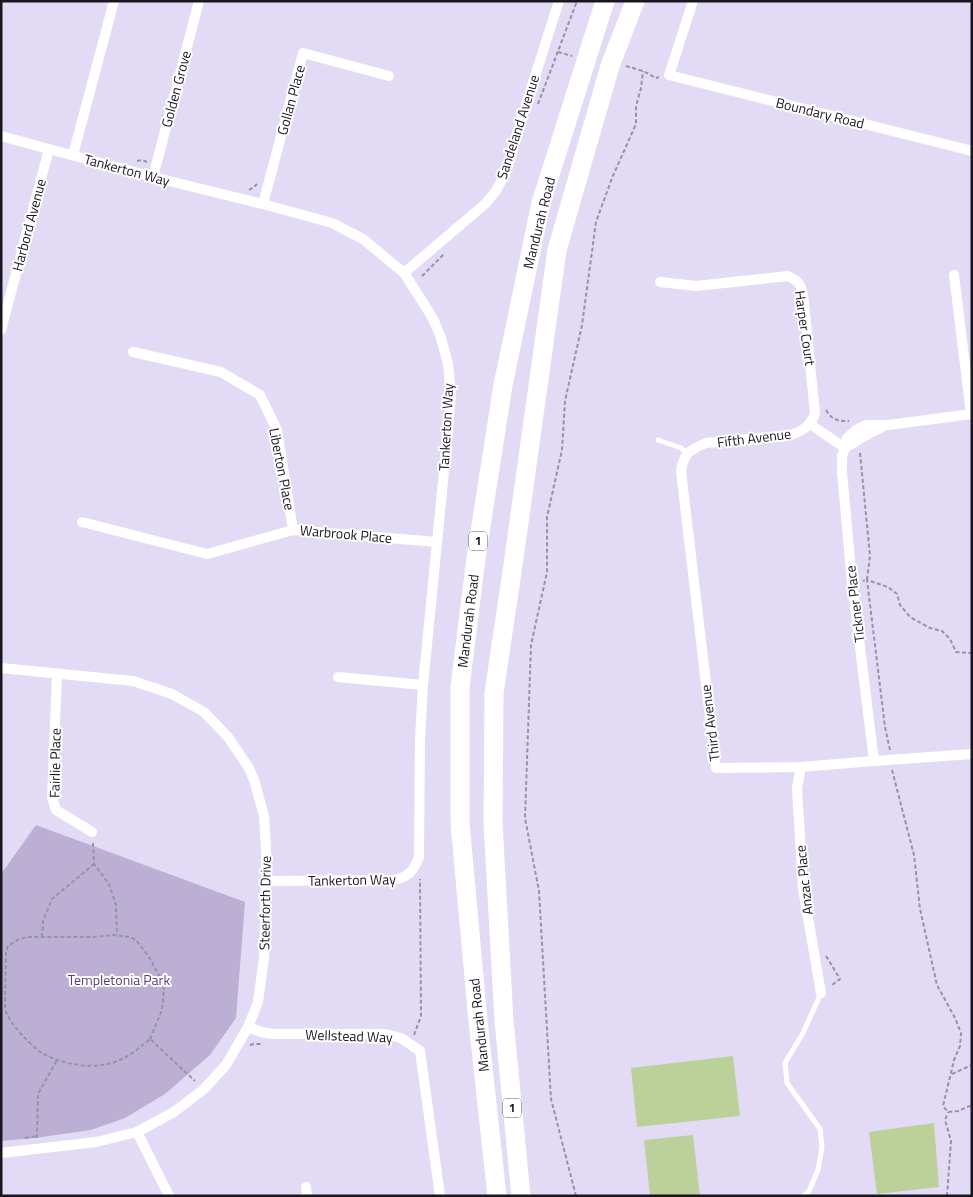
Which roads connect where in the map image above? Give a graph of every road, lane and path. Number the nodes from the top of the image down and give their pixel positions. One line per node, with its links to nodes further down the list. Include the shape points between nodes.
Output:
1 (114, 1): 12 (street)
2 (199, 1): 14 (street, Golden Grove)
3 (559, 1): 19 (street, Sandeland Avenue, via 507,170 496,191)
4 (605, 1): 69 (highway, Mandurah Road / 1, via 541,203 503,385 460,687 460,823)
5 (634, 1): 70 (highway, Mandurah Road / 1, via 610,66 557,250 494,693 493,823 502,991)
6 (693, 1): 7 (street)
7 (669, 75): 11 (street, Boundary Road); 71 (path, via 656,78 643,71 636,124 596,222 582,325 565,401 562,450 547,517 547,572 531,644 525,818 539,891 550,1099)
8 (389, 76): 16 (street, Gollan Place, via 303,53)
9 (1, 136): 10 (street, Tankerton Way)
10 (49, 149): 12 (street, Tankerton Way); 24 (street, Harbord Avenue)
11 (972, 151)
12 (73, 155): 15 (street, Tankerton Way)
13 (135, 162): 14 (path, via 142,160)
14 (156, 164): 15 (street, Golden Grove)
15 (153, 177): 18 (street, Tankerton Way)
16 (269, 183): 17 (path, via 260,181); 18 (street, Gollan Place)
17 (245, 191)
18 (263, 204): 20 (street, Tankerton Way, via 332,223 363,239)
19 (414, 265): 20 (street, Sandeland Avenue); 22 (path)
20 (404, 273): 35 (street, Tankerton Way, via 435,323 448,364 451,394)
21 (954, 274): 27 (street)
22 (422, 276)
23 (660, 282): 26 (street, Harper Court, via 696,286 788,276 797,280 803,294)
24 (1, 330)
25 (133, 352): 34 (street, Liberton Place, via 221,372 260,396 277,430)
26 (814, 403): 28 (street, Harper Court, via 815,413); 29 (path, via 825,403 830,416 839,421 855,421)
27 (971, 414): 29 (street, via 888,425)
28 (810, 424): 31 (street, Fifth Avenue); 32 (street, Fifth Avenue, via 801,432 790,435 706,443)
29 (857, 435): 31 (street); 36 (path, via 870,556)
30 (658, 440): 32 (lane)
31 (845, 448): 37 (street, Tickner Place, via 842,472)
32 (687, 453): 46 (street, Third Avenue, via 681,471 716,768)
33 (82, 522): 34 (street, Warbrook Place, via 207,554)
34 (293, 530): 35 (street, Warbrook Place)
35 (437, 542): 42 (street, Tankerton Way)
36 (867, 580): 37 (path); 38 (path, via 888,587 897,594 900,605 910,617 942,632 950,639 956,652); 44 (path)
37 (852, 583): 45 (street, Tickner Place)
38 (970, 653)
39 (1, 668): 40 (street, Steerforth Drive)
40 (57, 674): 47 (street, Fairlie Place, via 52,797 56,810); 50 (street, Steerforth Drive, via 133,681 172,694 204,712 217,724 238,751 255,783 264,816)
41 (338, 677): 42 (street)
42 (423, 685): 50 (street, Tankerton Way, via 419,755 420,844 416,866 401,879 393,880)
43 (972, 754): 44 (street, Third Avenue)
44 (892, 760): 45 (street, Third Avenue); 60 (path, via 892,772 914,855 920,909 937,985 961,1034)
45 (874, 761): 46 (street, Third Avenue)
46 (802, 767): 54 (street, Anzac Place, via 797,788 803,889)
47 (92, 832): 48 (path)
48 (94, 864): 51 (path, via 109,884 116,905); 52 (path, via 52,899 43,921)
49 (420, 878): 57 (path, via 422,1016)
50 (266, 881): 55 (street, Steerforth Drive, via 262,983)
51 (117, 935): 52 (path); 56 (path, via 136,940 158,973 164,989 162,1010)
52 (42, 937): 58 (path, via 19,939 8,946 6,1009 12,1024 27,1040)
53 (824, 949): 54 (path, via 840,979)
54 (822, 993): 72 (lane, via 785,1063 787,1083 820,1130 822,1148 818,1170 810,1191)
55 (248, 1027): 57 (street, Wellstead Way, via 272,1034 385,1034); 64 (street, Steerforth Drive, via 226,1065 204,1089 174,1112)
56 (150, 1039): 58 (path, via 124,1058 108,1064 94,1066); 61 (path)
57 (410, 1044): 68 (street, Wellstead Way, via 420,1051)
58 (57, 1060): 65 (path, via 38,1094)
59 (972, 1065): 60 (path)
60 (952, 1074): 63 (path, via 944,1106)
61 (197, 1083)
62 (972, 1105): 63 (path)
63 (948, 1112): 73 (path, via 945,1120 951,1141)
64 (137, 1132): 65 (street, Steerforth Drive, via 96,1142); 67 (street)
65 (37, 1149): 66 (street, Steerforth Drive)
66 (1, 1153)
67 (169, 1196)
68 (440, 1196)
69 (496, 1196)
70 (521, 1196)
71 (576, 1196)
72 (804, 1196)
73 (947, 1196)

